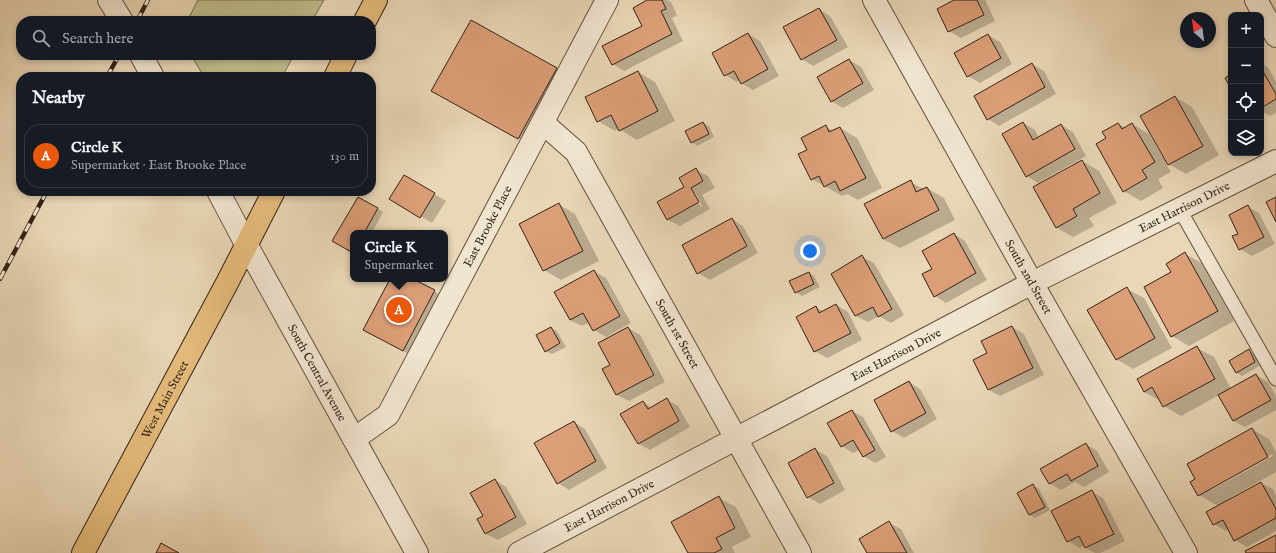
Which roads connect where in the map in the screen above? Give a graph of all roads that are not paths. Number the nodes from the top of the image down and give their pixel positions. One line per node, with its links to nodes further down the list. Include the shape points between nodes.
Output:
1 (109, 0): 6 (street)
2 (376, 0): 7 (main road)
3 (607, 0): 13 (street, East Brooke Place)
4 (874, 0): 19 (street, South 2nd Street)
5 (1256, 0): 8 (street)
6 (119, 16)
7 (367, 16)
8 (1276, 36)
9 (144, 60): 11 (street)
10 (344, 60): 12 (main road)
11 (151, 72)
12 (338, 72)
13 (543, 123): 21 (street, East Brooke Place, via 388,415); 22 (street, South 1st Street, via 576,152)
14 (1276, 161): 17 (street, East Harrison Drive)
15 (221, 196): 18 (street, South Central Avenue)
16 (271, 196): 18 (main road, West Main Street)
17 (1180, 210): 19 (street, East Harrison Drive); 20 (lane)
18 (246, 244): 21 (street, South Central Avenue); 23 (main road, West Main Street)
19 (1032, 283): 22 (street, East Harrison Drive); 27 (street, South 2nd Street)
20 (1276, 379)
21 (354, 439): 24 (street, South Central Avenue)
22 (736, 440): 25 (street, East Harrison Drive); 26 (street, South 1st Street)
23 (83, 553)
24 (417, 553)
25 (520, 553)
26 (800, 553)
27 (1186, 553)

